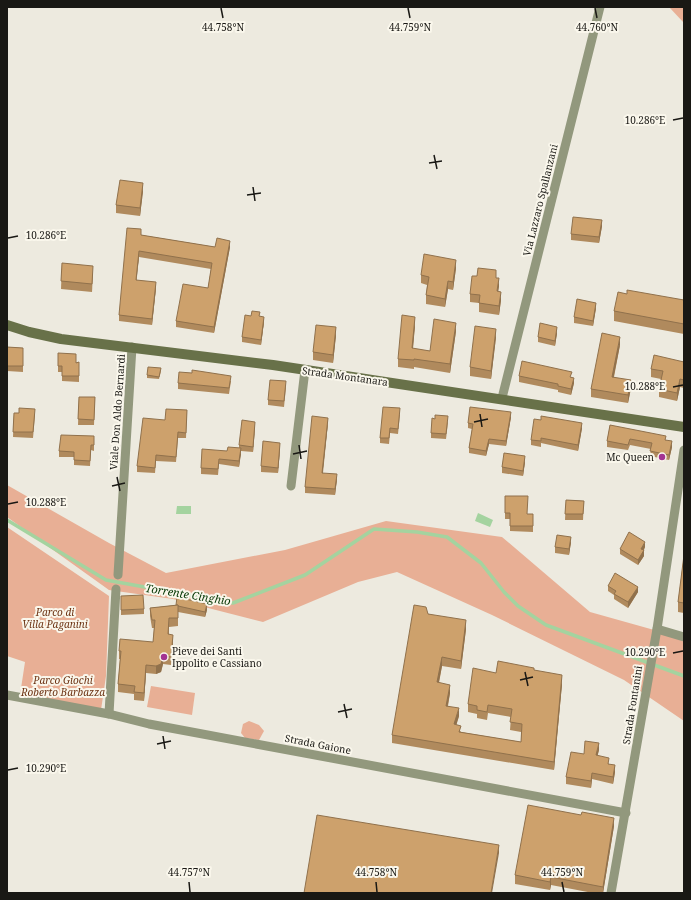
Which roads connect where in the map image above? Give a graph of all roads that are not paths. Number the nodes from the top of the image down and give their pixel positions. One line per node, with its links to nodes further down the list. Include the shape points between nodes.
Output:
1 (600, 7): 5 (street, Via Lazzaro Spallanzani)
2 (7, 325): 3 (main road, Strada Montanara, via 61,339)
3 (132, 347): 4 (main road, Strada Montanara); 9 (street, Viale Don Aldo Bernardi)
4 (305, 370): 5 (main road, Strada Montanara); 8 (street)
5 (502, 398): 6 (main road, Strada Montanara)
6 (684, 427)
7 (684, 450): 11 (street, Strada Fontanini)
8 (291, 486)
9 (118, 575)
10 (116, 589): 14 (street)
11 (657, 629): 12 (street); 15 (street, Strada Fontanini)
12 (684, 637)
13 (7, 695): 14 (street, Strada Gaione)
14 (109, 714): 15 (street, Strada Gaione)
15 (626, 813): 16 (street, Strada Fontanini)
16 (611, 893)

